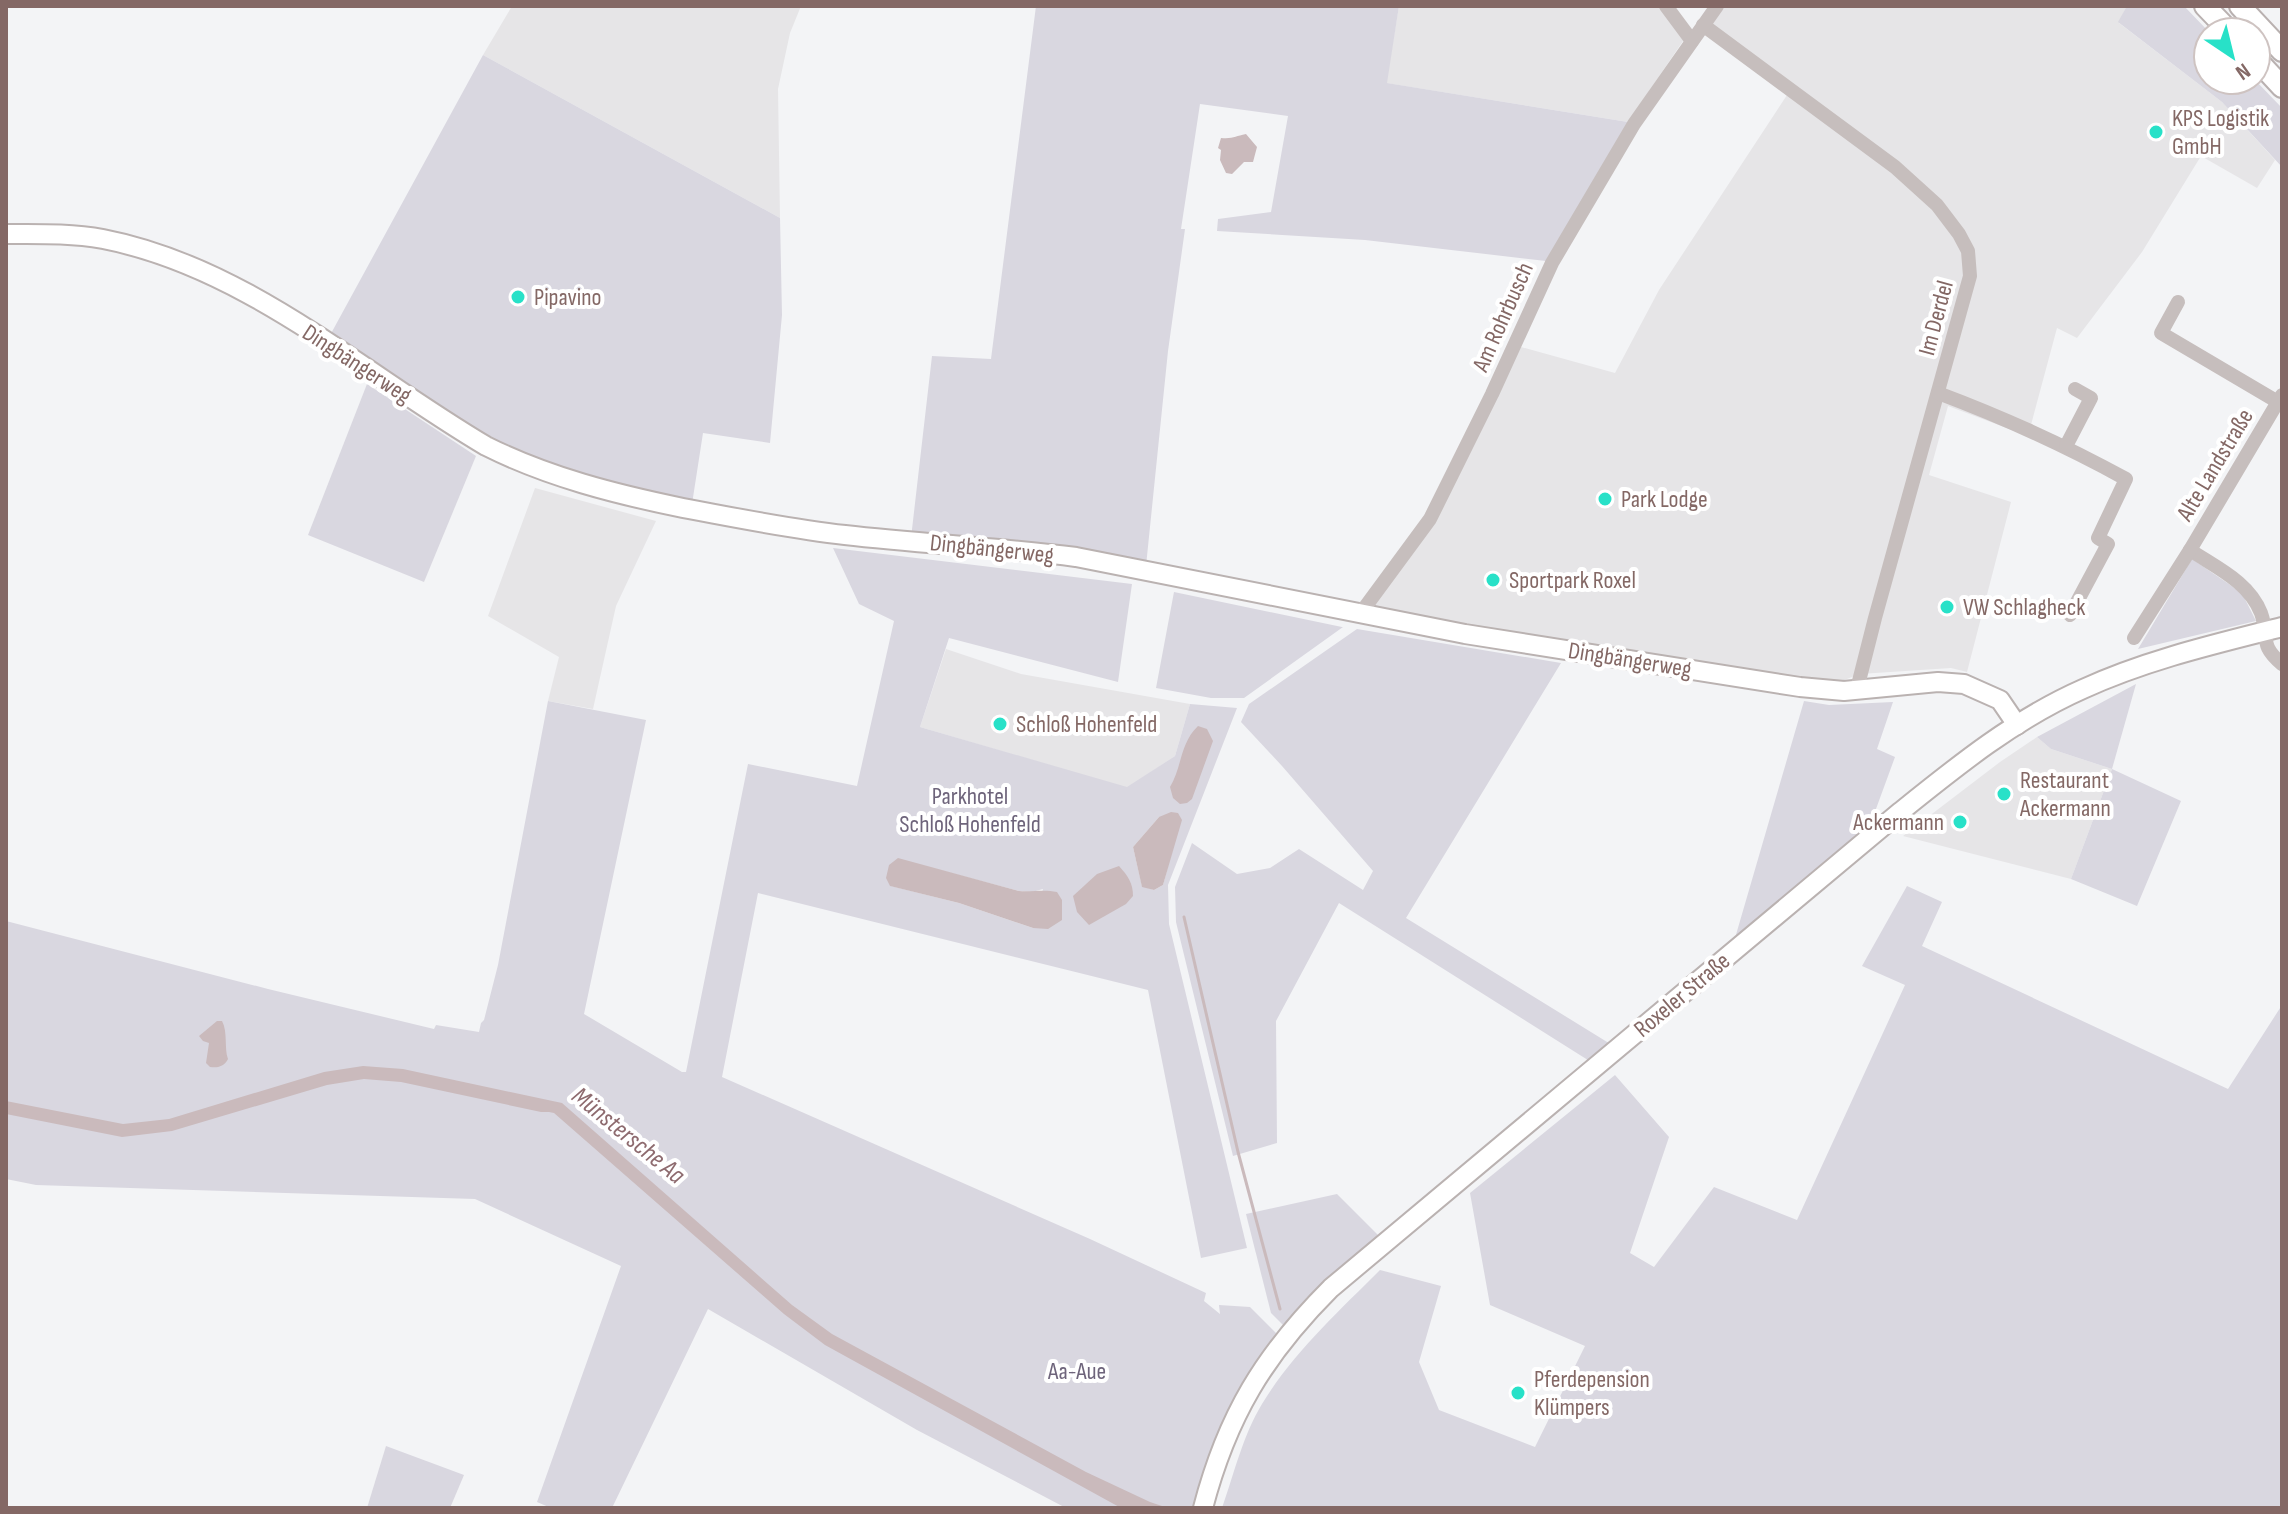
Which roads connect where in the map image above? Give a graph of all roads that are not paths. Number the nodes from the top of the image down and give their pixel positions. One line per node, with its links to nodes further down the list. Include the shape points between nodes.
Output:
1 (1666, 6): 5 (street)
2 (1717, 6): 4 (street, Am Rohrbusch)
3 (2240, 6): 6 (highway)
4 (1703, 25): 5 (street, Am Rohrbusch); 10 (street, Im Derdel, via 1895,167 1937,205 1959,234 1968,251 1970,276)
5 (1692, 41): 14 (street, Am Rohrbusch, via 1634,124 1552,263 1430,519)
6 (2282, 51)
7 (6, 234): 14 (main road, Dingbängerweg, via 101,238 191,265 277,311 486,446 533,468 599,488 785,527 1076,557)
8 (2178, 302): 11 (street, Alte Landstraße, via 2161,333)
9 (2075, 389): 12 (street, via 2091,398)
10 (1938, 393): 12 (street); 19 (street, Im Derdel)
11 (2280, 399): 13 (street, Alte Landstraße)
12 (2066, 446): 15 (street, via 2126,479 2098,538 2108,544)
13 (2190, 550): 16 (street, Alte Landstraße, via 2249,592); 17 (street, Alte Landstraße)
14 (1360, 614): 19 (main road, Dingbängerweg, via 1800,687)
15 (2070, 615)
16 (2273, 630): 18 (street, Alte Landstraße, via 2266,648); 20 (main road, Roxeler Straße, via 2122,673)
17 (2134, 638)
18 (2282, 664)
19 (1857, 689): 20 (main road, Dingbängerweg, via 1964,684 2000,700)
20 (2017, 725): 21 (main road, Roxeler Straße, via 1900,812 1331,1288 1278,1346 1247,1393 1228,1430)
21 (1204, 1507)

